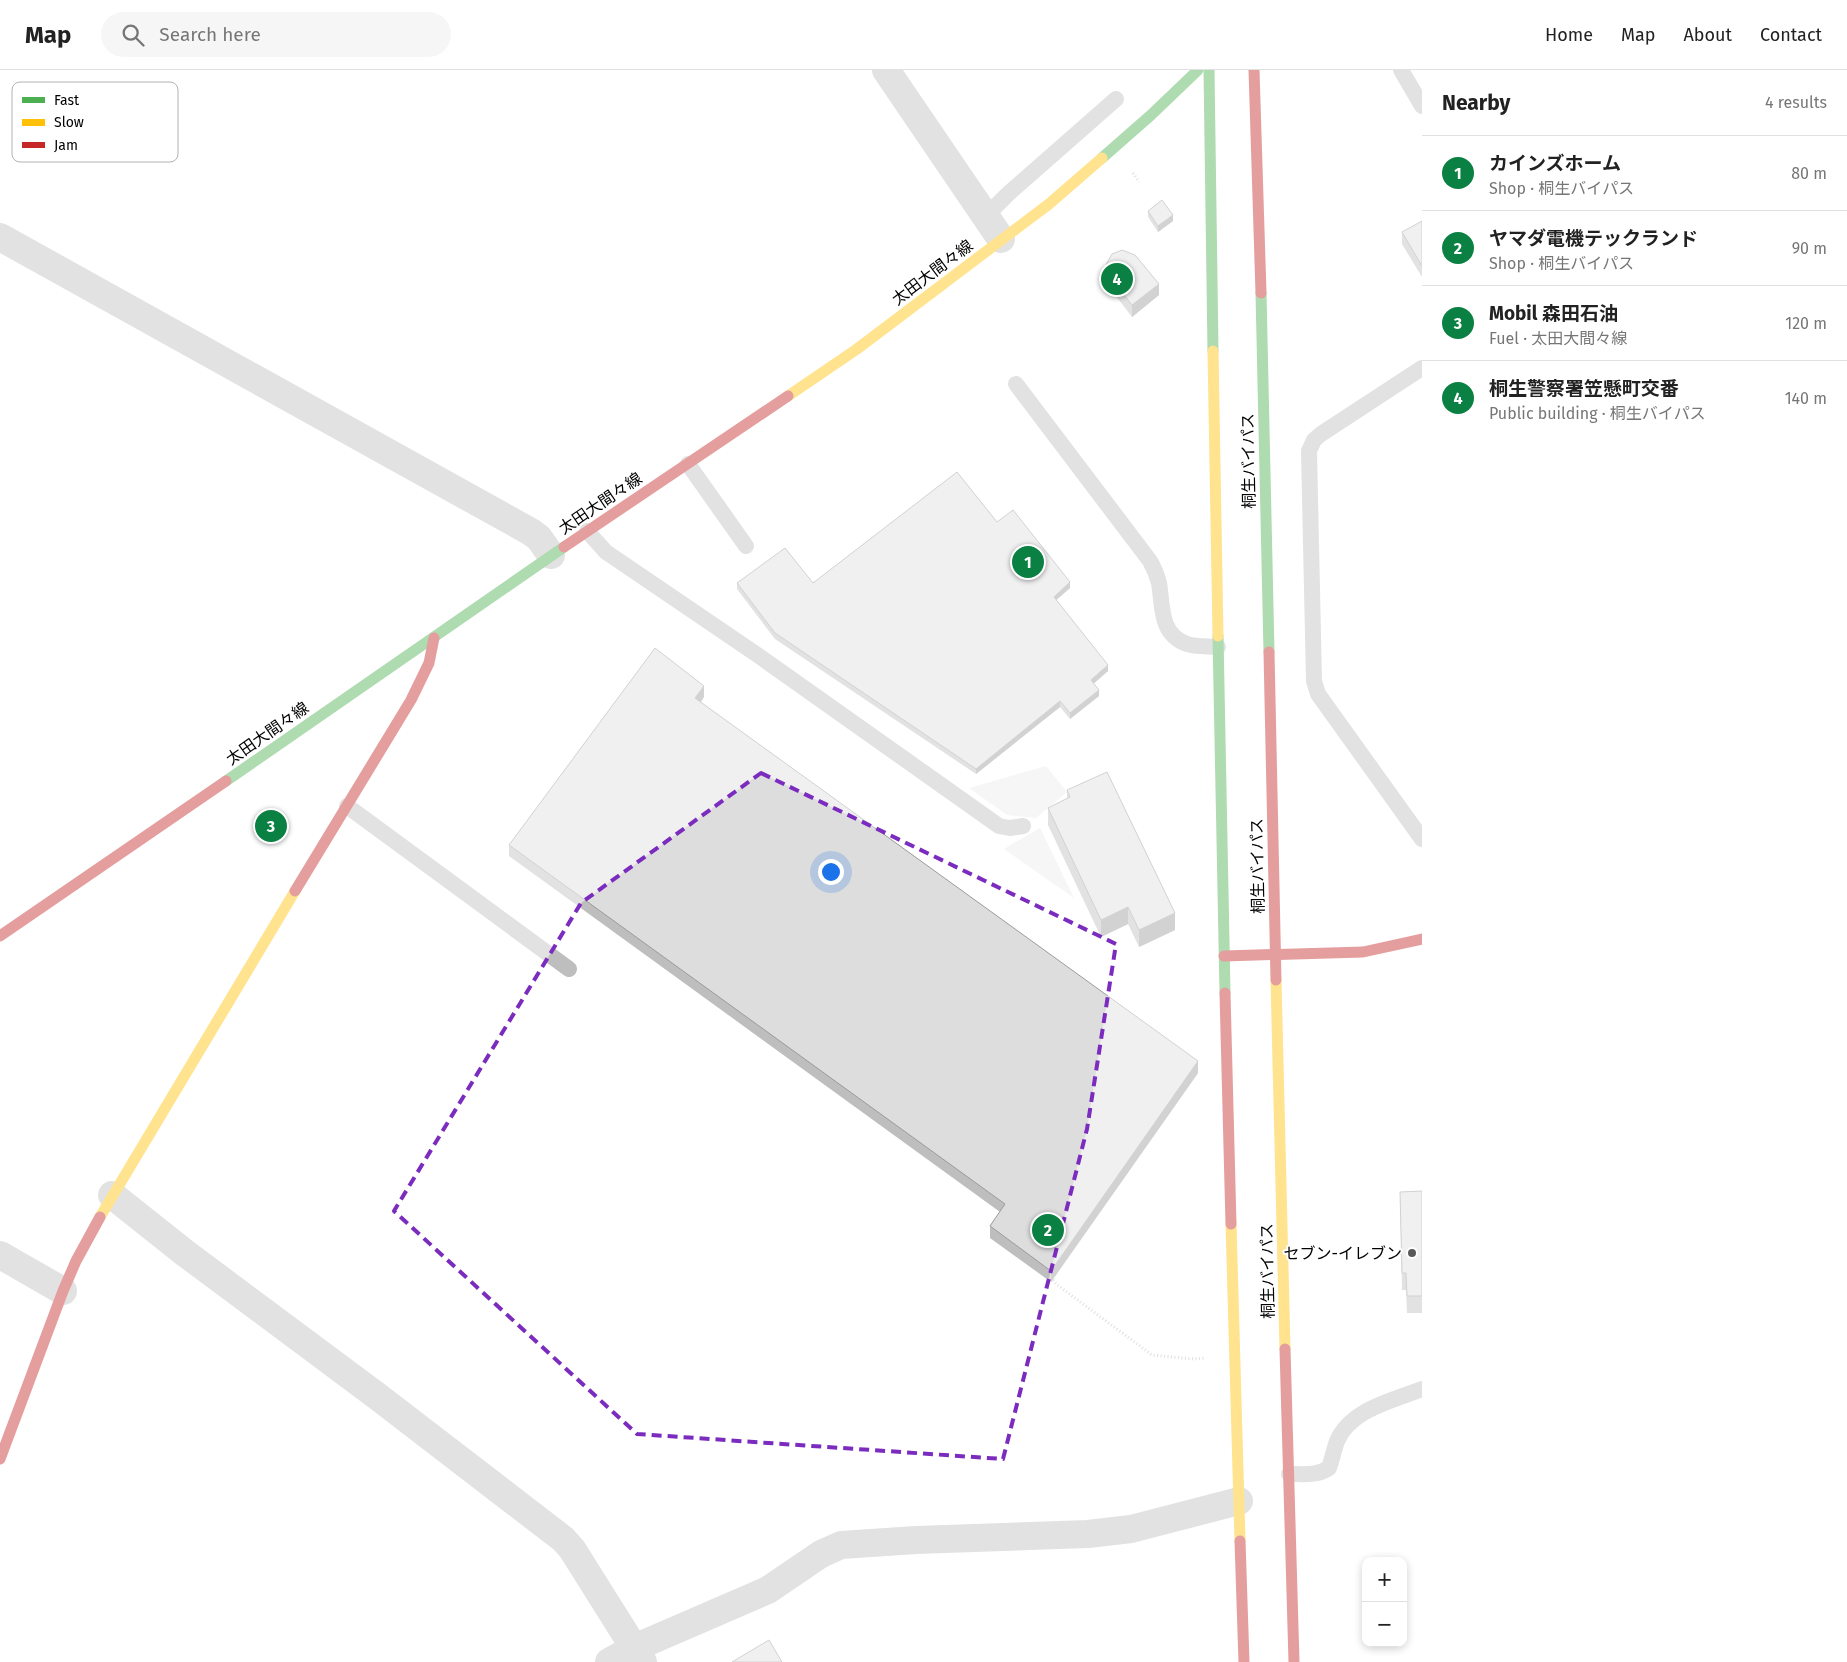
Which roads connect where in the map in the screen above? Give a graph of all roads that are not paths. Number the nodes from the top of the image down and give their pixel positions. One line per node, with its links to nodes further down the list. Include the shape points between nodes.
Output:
1 (886, 70): 8 (street)
2 (1198, 70): 10 (main road, 太田大間々線, via 1049,204)
3 (1209, 70): 18 (main road, 桐生バイパス)
4 (1254, 70): 24 (main road, 桐生バイパス)
5 (1401, 70): 7 (lane)
6 (1116, 99): 8 (lane)
7 (1422, 106)
8 (985, 217): 10 (street)
9 (0, 237): 16 (street, via 532,532)
10 (1001, 239): 13 (main road, 太田大間々線, via 857,349)
11 (1422, 368): 21 (lane, via 1321,434 1309,451 1314,681 1318,694)
12 (1016, 384): 18 (lane, via 1150,561 1156,572 1162,614 1169,631 1188,644)
13 (688, 464): 14 (main road, 太田大間々線); 15 (lane)
14 (587, 531): 16 (main road, 太田大間々線); 20 (lane, via 606,552 999,826)
15 (746, 546)
16 (551, 555): 17 (main road, 太田大間々線)
17 (434, 638): 19 (main road, via 428,669); 22 (main road, 太田大間々線)
18 (1218, 647): 25 (main road, 桐生バイパス)
19 (347, 806): 26 (lane); 27 (main road)
20 (1023, 826)
21 (1422, 839)
22 (0, 936)
23 (1422, 939): 24 (main road, via 1363,952)
24 (1275, 955): 25 (main road); 32 (main road, 桐生バイパス)
25 (1224, 956): 33 (main road, 桐生バイパス)
26 (569, 970)
27 (112, 1195): 29 (main road); 34 (street, via 563,1538)
28 (0, 1255): 29 (street)
29 (63, 1292): 31 (main road)
30 (1422, 1389): 32 (lane, via 1361,1413 1337,1441 1330,1468 1311,1474)
31 (0, 1459)
32 (1289, 1474): 37 (main road, 桐生バイパス)
33 (1239, 1501): 34 (street, via 1131,1528 1088,1534 841,1545 820,1554 768,1590); 36 (main road, 桐生バイパス)
34 (639, 1655): 35 (street)
35 (609, 1662)
36 (1244, 1662)
37 (1294, 1662)

